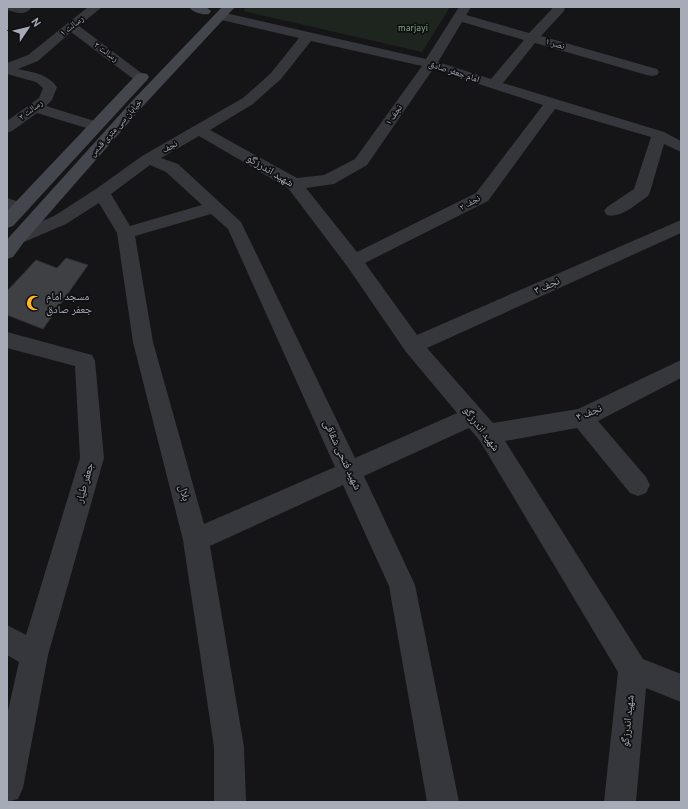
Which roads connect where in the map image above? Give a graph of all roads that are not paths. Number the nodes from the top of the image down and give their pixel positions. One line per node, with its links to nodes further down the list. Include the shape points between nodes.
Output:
1 (9, 7): 4 (street)
2 (96, 7): 8 (street, رسالت ۱)
3 (559, 7): 10 (street)
4 (25, 9)
5 (212, 9): 7 (main road); 9 (street, امام جعفر صادق); 33 (main road, خیابان سی متری قدس, via 143,98)
6 (462, 12): 10 (street, نصر ۱); 11 (street, نجف ۱)
7 (194, 24)
8 (71, 26): 13 (street, رسالت ۱, via 33,58); 15 (street, رسالت ۲)
9 (307, 37): 11 (street, امام جعفر صادق); 21 (street, نجف, via 276,76 248,101)
10 (532, 38): 14 (street, نصر ۱); 16 (street)
11 (430, 64): 16 (street, امام جعفر صادق); 25 (street, نجف ۱, via 361,162 328,180)
12 (152, 66): 15 (main road, خیابان سی متری قدس)
13 (7, 69): 18 (street, رسالت ۳, via 41,79 50,87 45,100)
14 (652, 72)
15 (141, 78): 19 (main road, خیابان سی متری قدس)
16 (494, 85): 17 (street, امام جعفر صادق)
17 (552, 103): 22 (street, امام جعفر صادق); 35 (street, نجف ۲, via 482,197)
18 (35, 107): 19 (street); 20 (street, رسالت ۳)
19 (96, 126): 27 (main road, خیابان سی متری قدس)
20 (7, 128)
21 (199, 130): 24 (street, نجف); 25 (street, شهید اندرزگو)
22 (660, 135): 23 (street, امام جعفر صادق); 29 (street, via 642,192)
23 (681, 147)
24 (148, 159): 26 (street, نجف); 28 (street, شهید فتحی شقاقی, via 172,168)
25 (294, 184): 35 (street, شهید اندرزگو)
26 (102, 193): 32 (street, بلال); 33 (street, نجف, via 60,220)
27 (14, 206): 30 (main road, خیابان سی متری قدس)
28 (215, 207): 32 (street); 42 (street, شهید فتحی شقاقی, via 235,226)
29 (613, 212)
30 (7, 222)
31 (681, 226): 37 (street, نجف ۳)
32 (126, 233): 44 (street, بلال, via 143,342)
33 (18, 238): 34 (main road, خیابان سی متری قدس)
34 (7, 253)
35 (354, 261): 37 (street, شهید اندرزگو)
36 (7, 340): 46 (street, جعفر طیار, via 85,361 92,458)
37 (413, 346): 39 (street, شهید اندرزگو)
38 (681, 368): 40 (street, نجف ۴)
39 (473, 416): 41 (street, شهید اندرزگو); 42 (street)
40 (582, 418): 41 (street, نجف ۴); 43 (street)
41 (488, 434): 47 (street, شهید اندرزگو)
42 (349, 472): 44 (street); 51 (street, شهید فتحی شقاقی, via 402,585)
43 (638, 485)
44 (196, 540): 50 (street, بلال, via 229,747)
45 (7, 639): 46 (street)
46 (34, 655): 49 (street)
47 (633, 669): 48 (street); 52 (street, شهید اندرزگو)
48 (681, 688)
49 (7, 788)
50 (230, 802)
51 (443, 802)
52 (620, 802)

